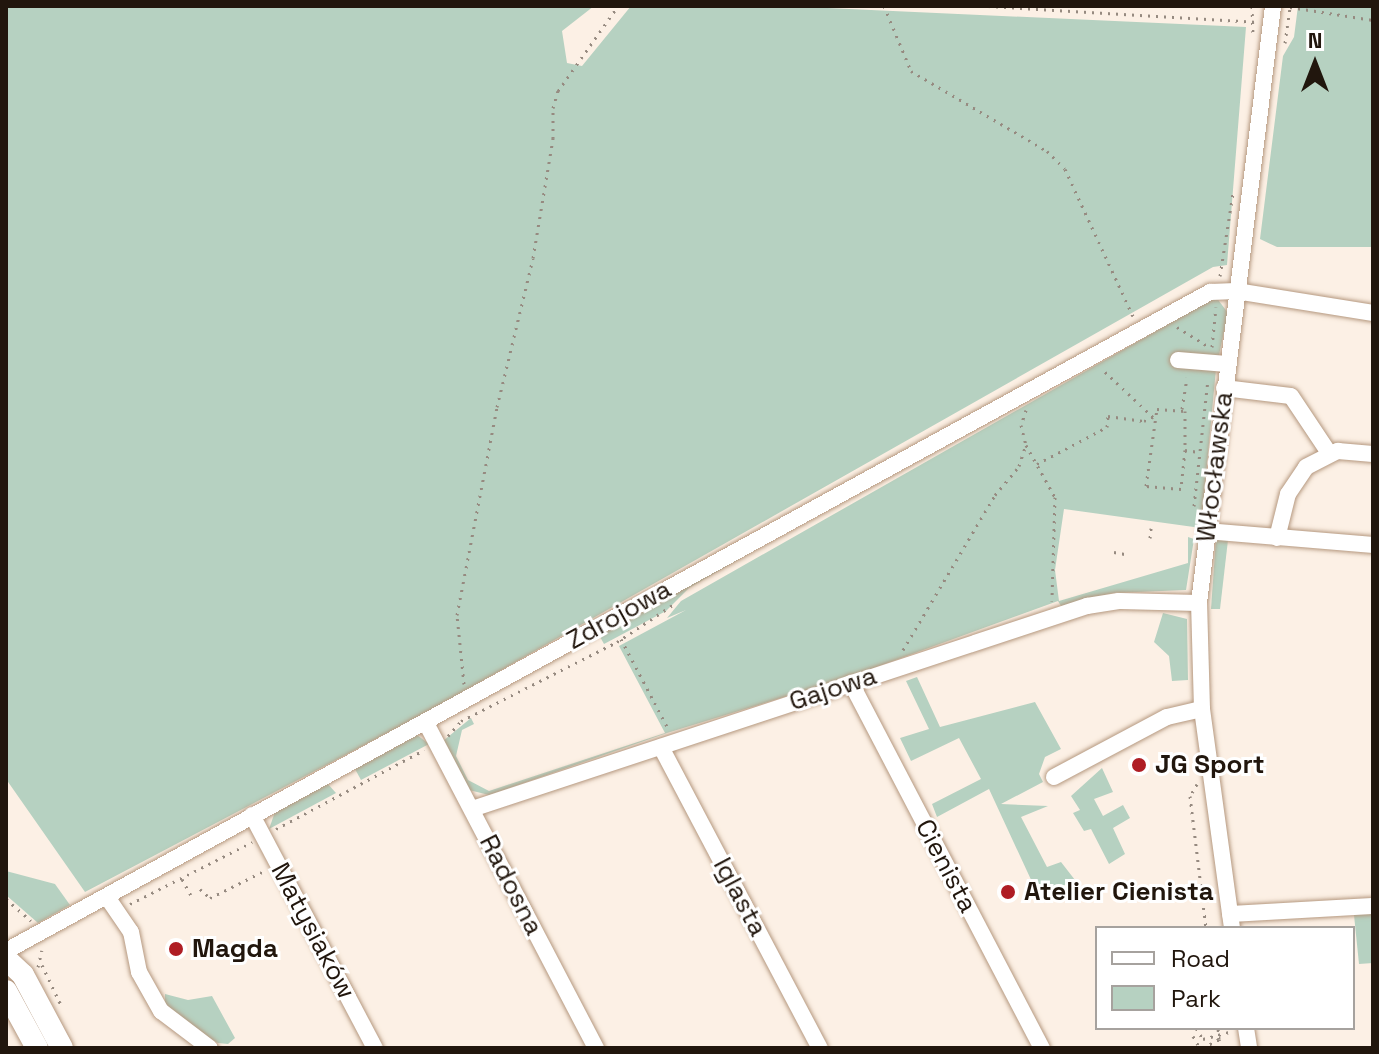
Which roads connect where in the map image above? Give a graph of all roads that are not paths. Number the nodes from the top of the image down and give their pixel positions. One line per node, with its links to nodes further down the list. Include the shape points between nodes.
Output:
1 (1273, 6): 2 (street, Włocławska)
2 (1236, 291): 3 (street); 5 (street, Włocławska); 15 (street, Zdrojowa, via 1210,292 1139,329)
3 (1373, 313)
4 (1184, 360): 5 (street)
5 (1227, 364): 6 (street, Włocławska)
6 (1224, 388): 7 (street, via 1291,396); 9 (street, Włocławska)
7 (1329, 453): 8 (street); 10 (street, via 1295,479)
8 (1373, 454)
9 (1206, 531): 10 (street); 12 (street, Włocławska)
10 (1277, 538): 11 (street)
11 (1373, 545)
12 (1199, 603): 13 (street, Gajowa, via 1119,601 1051,617); 14 (street, Włocławska)
13 (851, 683): 16 (street, Gajowa); 32 (street, Cienista)
14 (1202, 709): 17 (street, via 1167,717); 22 (street, Włocławska)
15 (426, 723): 18 (street, Radosna); 19 (street, Zdrojowa)
16 (667, 742): 18 (street, Gajowa); 31 (street, Iglasta)
17 (1054, 777)
18 (472, 809): 30 (street, Radosna)
19 (252, 815): 20 (street, Zdrojowa); 29 (street, Matysiaków)
20 (111, 904): 23 (street, Zdrojowa); 28 (street, via 131,932 139,972 161,1011)
21 (1373, 906): 22 (street)
22 (1231, 921)
23 (6, 951)
24 (6, 959): 27 (main road, via 23,975)
25 (6, 991): 26 (main road)
26 (37, 1048)
27 (62, 1048)
28 (210, 1048)
29 (375, 1048)
30 (596, 1048)
31 (820, 1048)
32 (1042, 1048)

